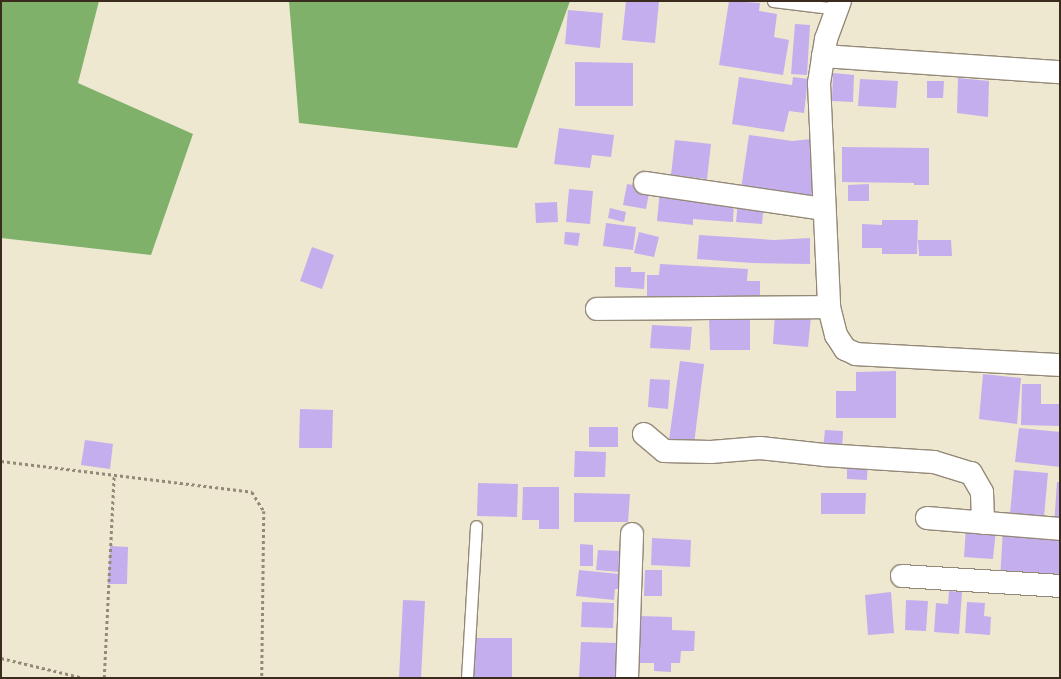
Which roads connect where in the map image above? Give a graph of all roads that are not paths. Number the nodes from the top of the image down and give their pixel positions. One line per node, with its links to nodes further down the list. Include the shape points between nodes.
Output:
1 (773, 1): 2 (lane)
2 (839, 5): 3 (street, via 826,39)
3 (823, 56): 4 (street); 6 (street, via 818,83)
4 (1060, 72)
5 (645, 183): 6 (street)
6 (824, 209): 7 (street)
7 (829, 306): 8 (street); 9 (street, via 836,335 845,349 856,354)
8 (597, 309)
9 (1060, 365)
10 (644, 434): 12 (street, via 664,451 711,452 760,448 934,462 971,474 982,492)
11 (927, 518): 12 (street)
12 (984, 523): 14 (street)
13 (476, 526): 18 (lane)
14 (1060, 529)
15 (632, 534): 19 (street)
16 (902, 576): 17 (street)
17 (1060, 586)
18 (467, 678)
19 (628, 678)

